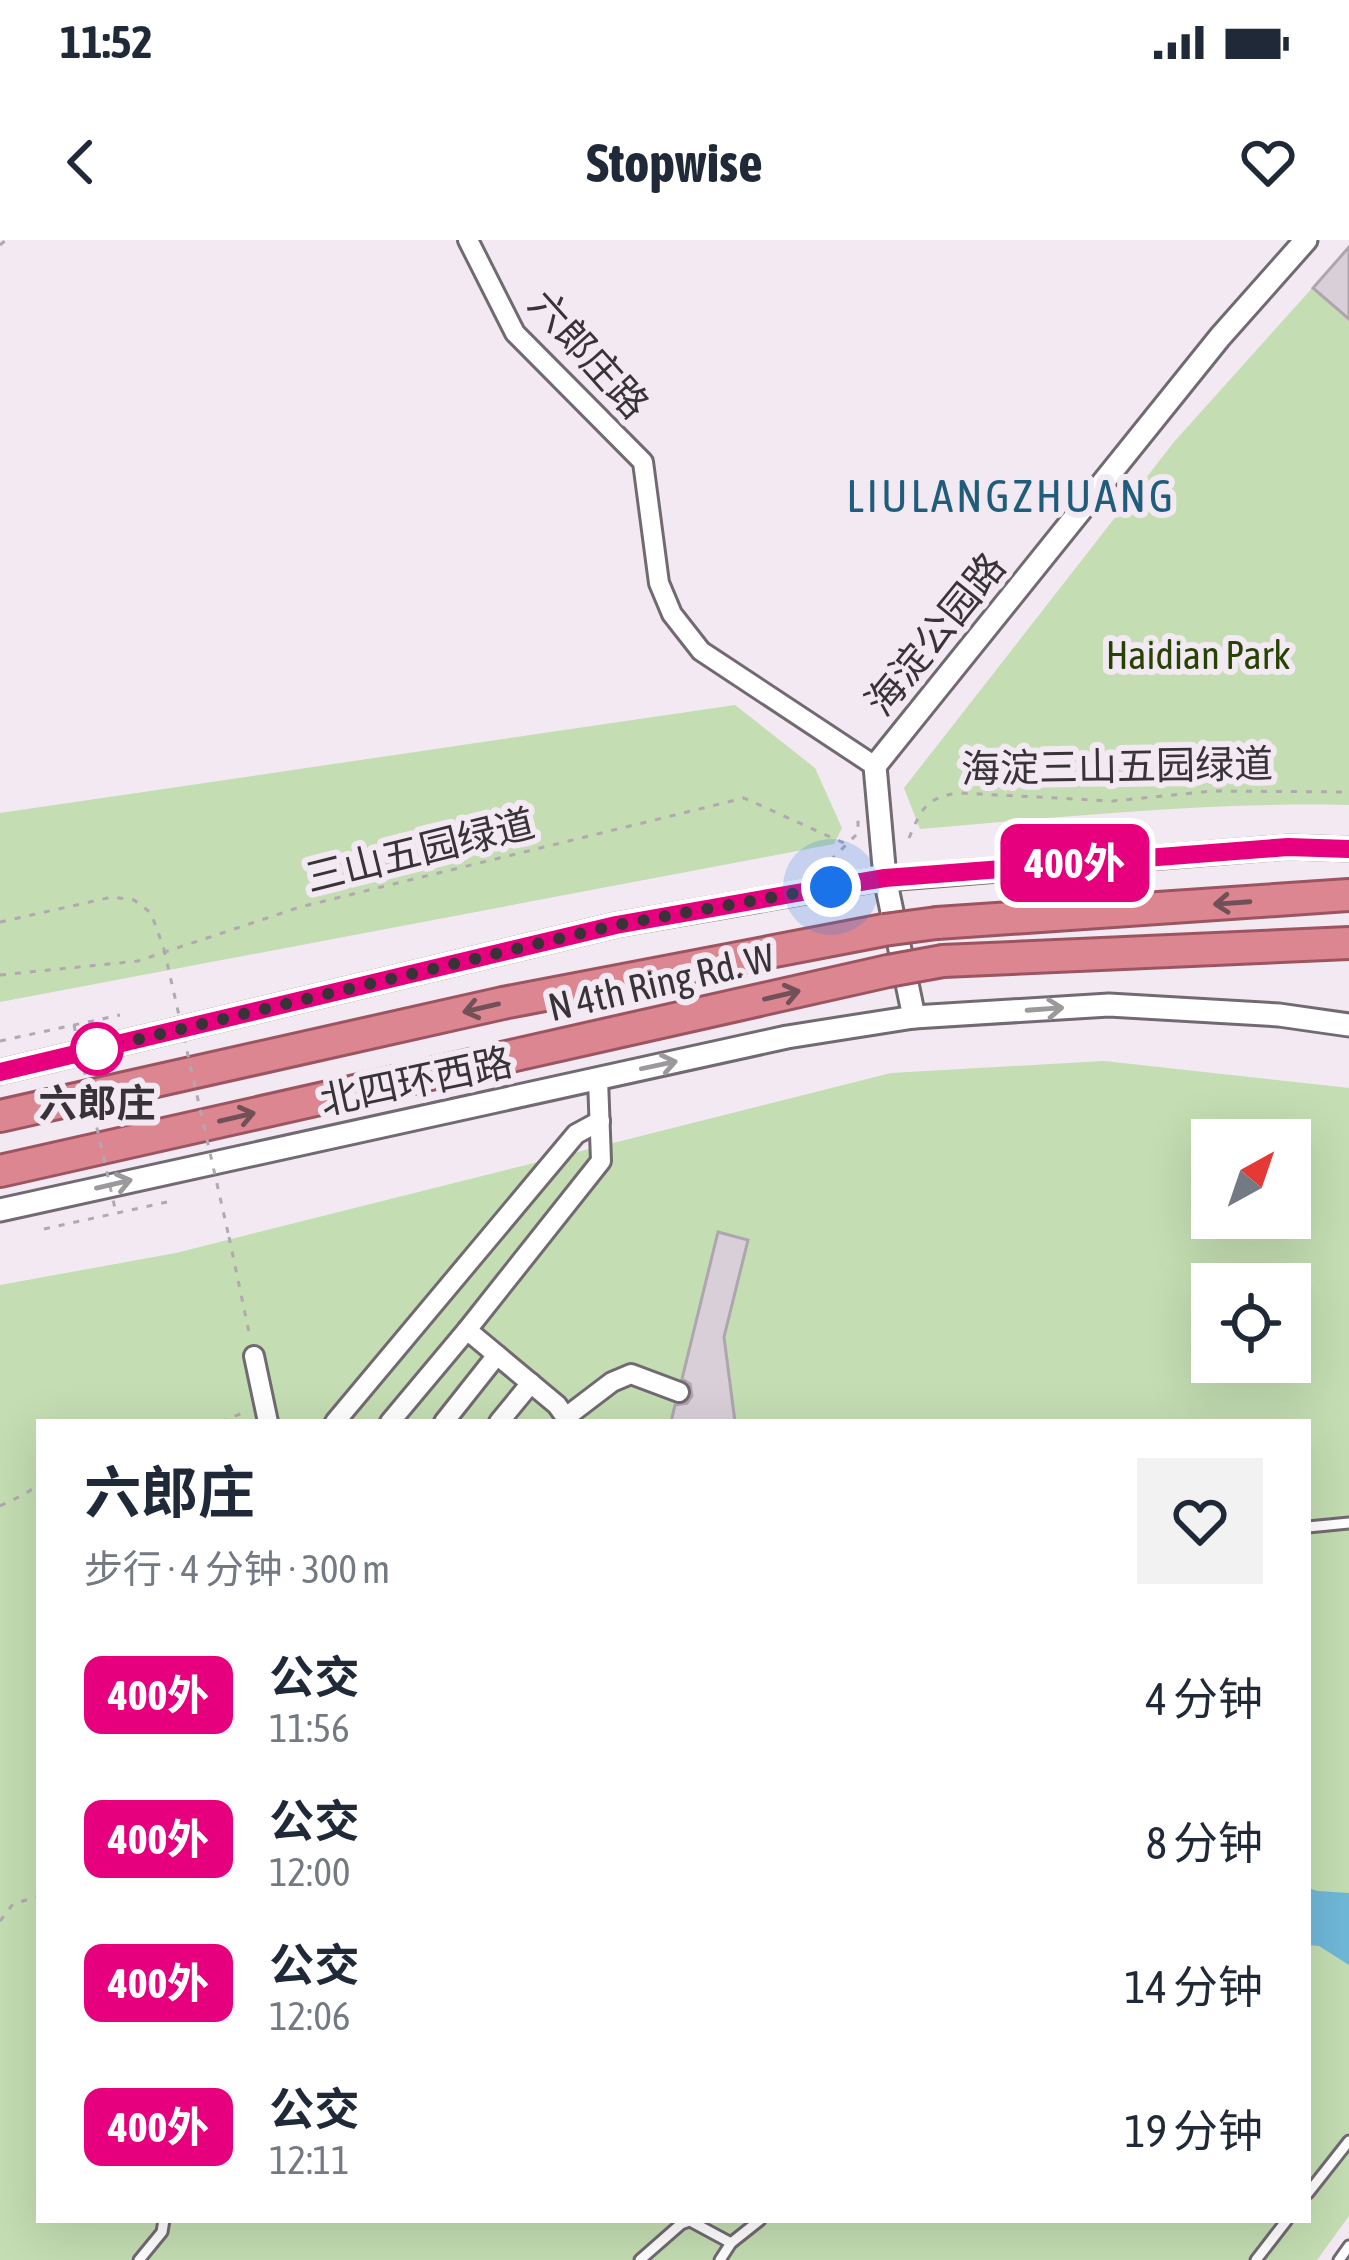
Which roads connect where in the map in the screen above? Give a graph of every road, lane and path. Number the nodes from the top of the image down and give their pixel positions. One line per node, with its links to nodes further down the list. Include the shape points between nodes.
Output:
1 (6, 240): 4 (path)
2 (468, 240): 5 (street, 六郎庄路, via 515,333 643,462 658,583 672,614 701,650)
3 (1306, 240): 5 (street, 海淀公园路)
4 (0, 245)
5 (874, 766): 9 (street, 海淀公园路)
6 (1349, 792): 7 (path, 海淀三山五园绿道, via 1213,790 1113,801 960,793 928,802)
7 (909, 838)
8 (1349, 849): 9 (street)
9 (885, 878): 16 (street, 海淀公园路); 20 (street, via 616,925)
10 (812, 879): 14 (path, 三山五园绿道, via 846,844 744,797 300,907 138,961)
11 (1349, 895): 22 (highway, N 4th Ring Rd. W, one-way to 22, bridge, via 884,930 503,1003)
12 (0, 922): 31 (path, bridge, via 112,897 151,913)
13 (1349, 943): 24 (highway, N 4th Ring Rd. W, one-way to 13, bridge, via 943,961)
14 (0, 975)
15 (120, 1015): 17 (path)
16 (914, 1017): 18 (street, 北四环西路, one-way to 18, via 1109,1005); 21 (street, 北四环西路, one-way to 16)
17 (74, 1025): 19 (path); 27 (path, bridge)
18 (1349, 1025)
19 (0, 1041)
20 (0, 1072)
21 (598, 1078): 23 (street); 26 (street, 北四环西路, one-way to 21)
22 (0, 1116)
23 (599, 1121): 29 (street, via 602,1161); 36 (street, via 576,1134)
24 (0, 1171)
25 (167, 1202): 27 (path)
26 (0, 1210)
27 (116, 1213): 28 (path)
28 (44, 1229)
29 (467, 1330): 30 (street); 37 (street)
30 (497, 1355): 32 (street); 38 (street)
31 (254, 1356): 34 (street)
32 (532, 1383): 39 (street); 40 (street)
33 (679, 1392): 41 (street, via 632,1374)
34 (266, 1413): 35 (path)
35 (236, 1419)
36 (338, 1419)
37 (393, 1419)
38 (446, 1419)
39 (502, 1419)
40 (566, 1419)
41 (568, 1419)
42 (36, 1487): 43 (path)
43 (0, 1506)
44 (1349, 1523): 45 (lane)
45 (1311, 1526)
46 (36, 1897): 47 (path, via 13,1904)
47 (0, 1921)
48 (1349, 2141): 49 (lane)
49 (1311, 2189)
50 (164, 2223): 57 (lane)
51 (685, 2223): 58 (lane)
52 (696, 2223): 55 (lane)
53 (756, 2223): 55 (lane)
54 (1285, 2223): 60 (lane)
55 (731, 2243): 59 (lane)
56 (1349, 2246): 61 (lane)
57 (139, 2260)
58 (640, 2260)
59 (720, 2260)
60 (1256, 2260)
61 (1339, 2260)

